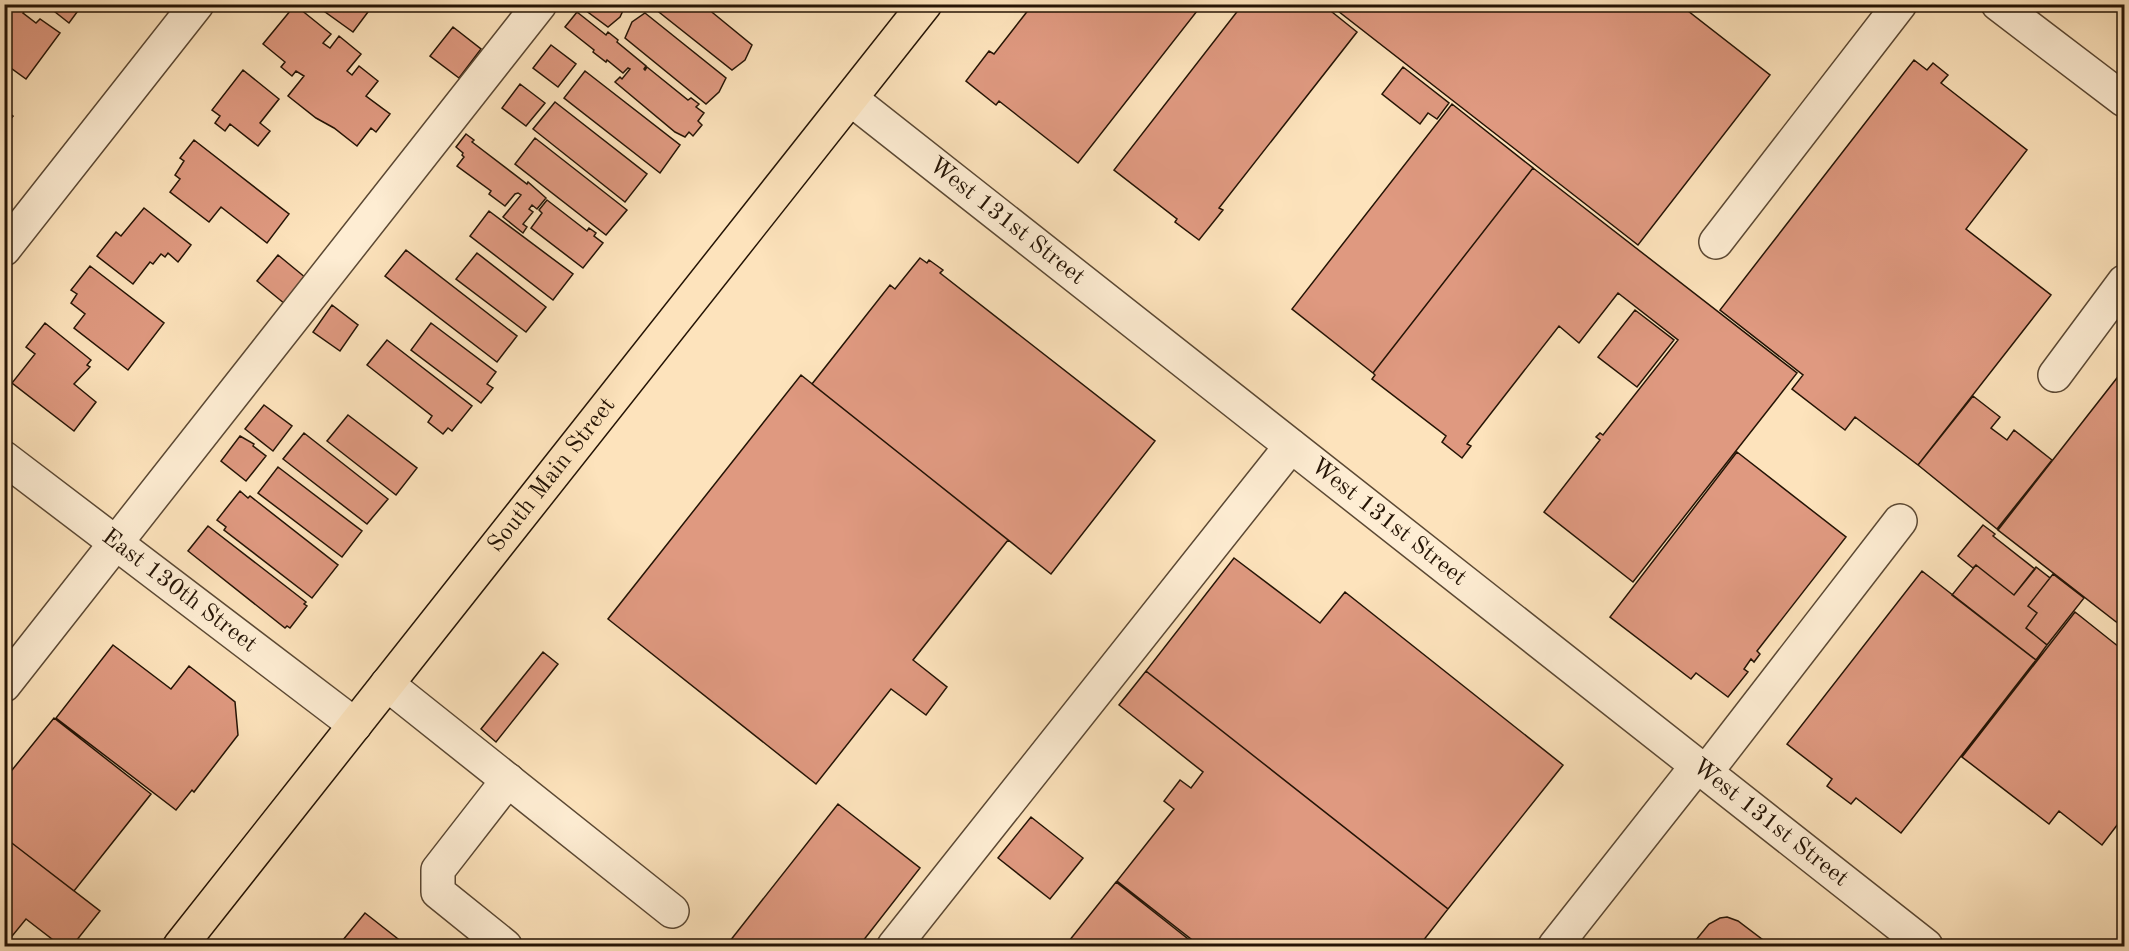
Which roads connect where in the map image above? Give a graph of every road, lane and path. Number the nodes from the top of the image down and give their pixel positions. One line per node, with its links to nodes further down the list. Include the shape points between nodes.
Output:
1 (197, 4): 9 (street)
2 (540, 4): 15 (street)
3 (926, 4): 6 (main road, South Main Street)
4 (1900, 4): 8 (street)
5 (1998, 4): 7 (street)
6 (851, 99): 12 (street, West 131st Street); 16 (main road, South Main Street)
7 (2124, 100)
8 (1716, 242)
9 (4, 249)
10 (2124, 282): 11 (street)
11 (2055, 375)
12 (1291, 446): 19 (street, West 131st Street); 24 (street)
13 (4, 458): 15 (street, East 130th Street)
14 (1900, 521): 19 (street)
15 (116, 543): 17 (street); 18 (street, East 130th Street)
16 (387, 684): 18 (main road, South Main Street); 20 (street)
17 (4, 685)
18 (355, 726): 22 (main road, South Main Street)
19 (1702, 769): 25 (street); 26 (street, West 131st Street)
20 (508, 780): 21 (street); 23 (street, via 438,870 438,892)
21 (672, 911)
22 (180, 946)
23 (505, 946)
24 (894, 946)
25 (1555, 946)
26 (1926, 946)

